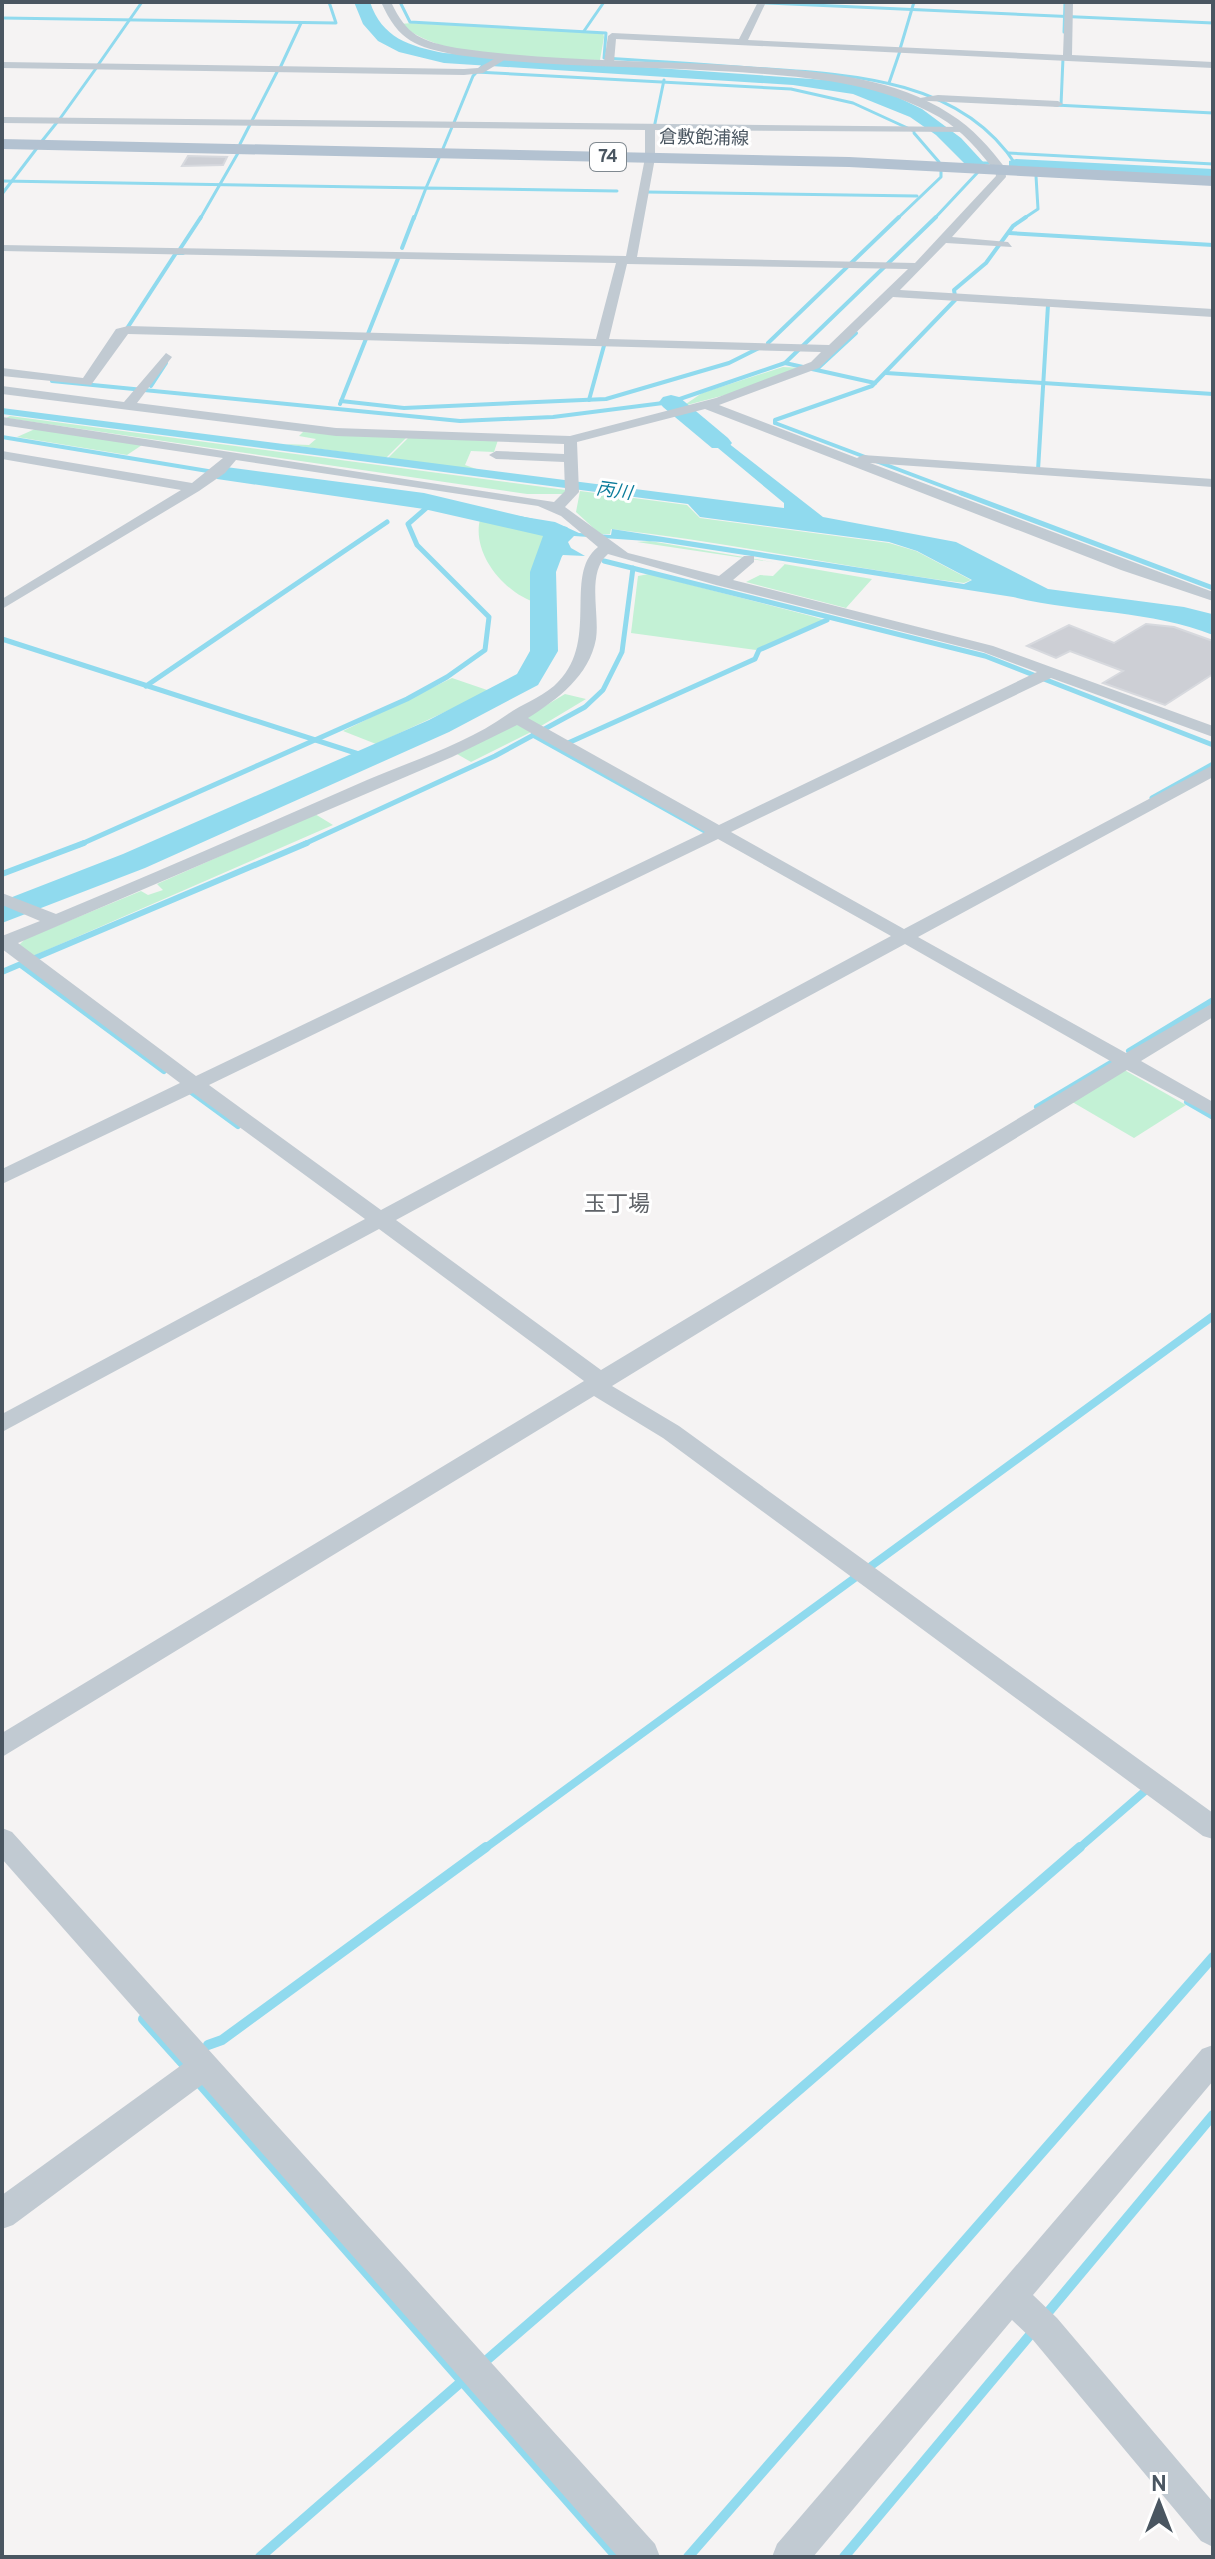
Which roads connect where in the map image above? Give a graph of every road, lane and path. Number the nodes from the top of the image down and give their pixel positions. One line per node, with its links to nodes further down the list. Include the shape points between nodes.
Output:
1 (386, 2): 7 (street, via 406,35)
2 (1069, 2): 5 (street)
3 (762, 3): 4 (street)
4 (742, 42): 5 (street); 6 (street, via 612,37)
5 (1067, 58): 9 (street)
6 (609, 59): 7 (street); 10 (street, via 823,76)
7 (496, 61): 8 (street, via 476,71)
8 (2, 65)
9 (1213, 65)
10 (913, 100): 11 (street); 14 (street)
11 (1058, 104)
12 (2, 120): 13 (street)
13 (652, 129): 14 (street); 16 (street)
14 (965, 130): 17 (street)
15 (2, 144): 16 (main road, 倉敷飽浦線 / 74)
16 (650, 151): 17 (main road, 倉敷飽浦線 / 74); 22 (street)
17 (1000, 169): 18 (main road, 倉敷飽浦線 / 74); 19 (street, via 1001,177)
18 (1213, 181)
19 (942, 239): 20 (street); 23 (street)
20 (1003, 244)
21 (2, 248): 22 (street)
22 (626, 259): 23 (street); 26 (street)
23 (918, 266): 24 (street)
24 (890, 293): 25 (street); 27 (street)
25 (1213, 313)
26 (602, 341): 27 (street); 29 (street, via 126,330 87,382)
27 (834, 349): 31 (street, via 810,368)
28 (166, 357): 32 (street)
29 (2, 372)
30 (2, 390): 32 (street)
31 (706, 405): 36 (street); 41 (street)
32 (127, 406): 36 (street, via 328,431)
33 (2, 421): 34 (street)
34 (31, 425): 35 (street); 39 (street)
35 (8, 439)
36 (570, 440): 40 (street)
37 (2, 455): 43 (street)
38 (496, 455): 40 (street)
39 (232, 456): 43 (street, via 218,472); 44 (street)
40 (569, 458): 44 (street, via 572,486)
41 (848, 460): 42 (street); 48 (street)
42 (1213, 483)
43 (190, 487): 49 (street)
44 (557, 506): 45 (street)
45 (598, 541): 47 (street, via 633,559); 51 (street, via 587,608 589,638 575,669 560,689)
46 (749, 559): 47 (street)
47 (721, 582): 50 (street, via 974,646)
48 (1213, 597)
49 (2, 605)
50 (1043, 676): 52 (street); 54 (street)
51 (514, 717): 54 (street); 56 (street, via 291,821)
52 (1213, 732)
53 (1213, 770): 57 (street)
54 (716, 833): 57 (street); 61 (street)
55 (14, 903): 56 (street)
56 (54, 920): 58 (street)
57 (902, 937): 60 (street); 64 (street)
58 (4, 942): 61 (street)
59 (1213, 1009): 60 (street)
60 (1121, 1061): 62 (street); 65 (street)
61 (190, 1087): 63 (street); 64 (street)
62 (1213, 1110)
63 (2, 1177)
64 (378, 1220): 65 (street); 66 (street)
65 (594, 1381): 67 (street); 68 (street)
66 (2, 1424)
67 (2, 1746)
68 (1213, 1828)
69 (2, 1840): 71 (street)
70 (1213, 2059): 73 (street)
71 (205, 2065): 72 (street); 75 (street)
72 (2, 2214)
73 (1028, 2313): 74 (street); 76 (street)
74 (1213, 2529)
75 (642, 2557)
76 (790, 2557)

